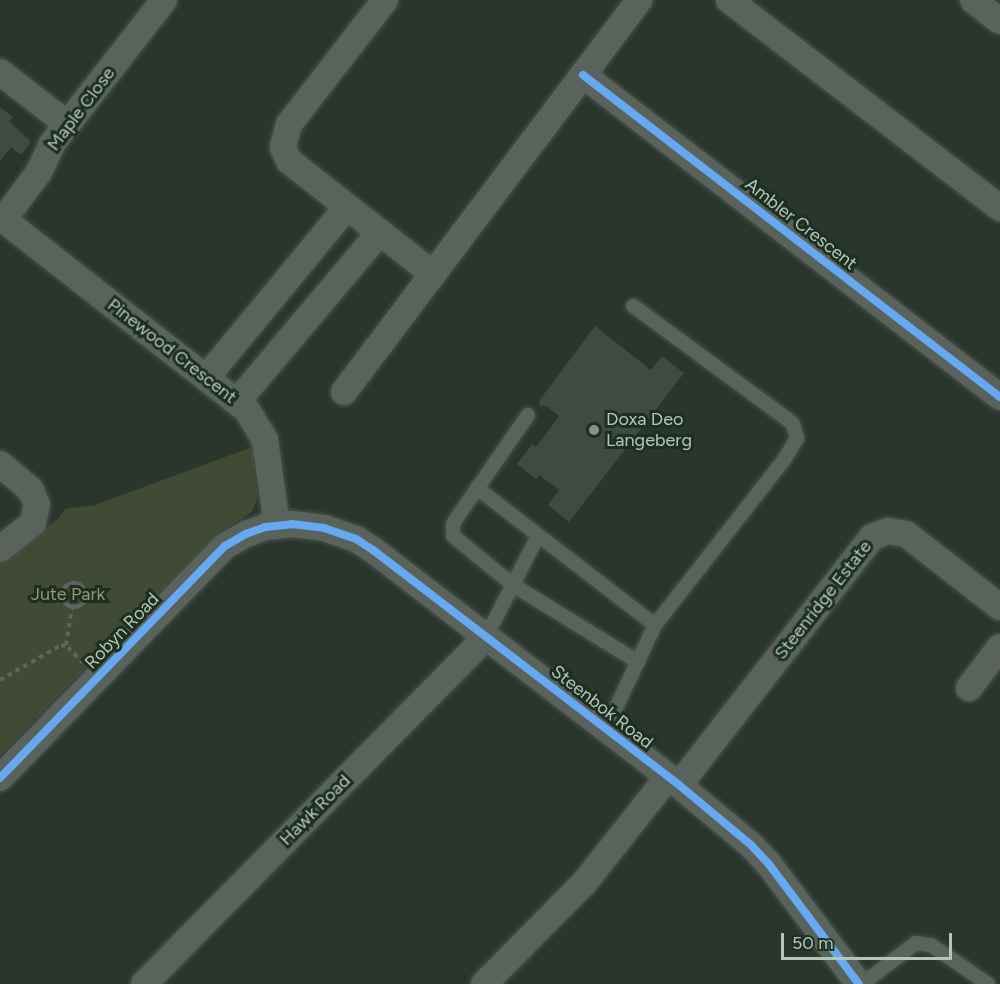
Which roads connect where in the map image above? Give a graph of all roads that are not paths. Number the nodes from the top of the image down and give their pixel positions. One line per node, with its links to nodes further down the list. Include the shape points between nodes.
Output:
1 (164, 0): 9 (street, Maple Close)
2 (386, 0): 10 (street, via 289,124 284,136 283,147 289,161)
3 (639, 0): 8 (street)
4 (729, 0): 11 (street)
5 (973, 0): 6 (street)
6 (1000, 21)
7 (0, 72): 9 (street)
8 (583, 75): 14 (street); 18 (street, Ambler Crescent)
9 (67, 124): 12 (street, Maple Close, via 39,172)
10 (347, 207): 13 (street); 16 (street)
11 (1000, 208)
12 (2, 219): 16 (street, Pinewood Crescent)
13 (380, 232): 14 (street); 19 (street)
14 (433, 274): 17 (street)
15 (633, 306): 28 (lane, via 788,419 797,438)
16 (206, 378): 19 (street, Pinewood Crescent)
17 (344, 392)
18 (1000, 397)
19 (237, 402): 23 (street, Pinewood Crescent, via 255,420 265,440)
20 (528, 415): 22 (lane)
21 (0, 464): 25 (street, via 32,490 37,505 33,523)
22 (477, 488): 24 (lane); 26 (lane, via 453,524 453,536)
23 (277, 526): 29 (street, Steenbok Road, via 324,528 356,540); 34 (street, Robyn Road, via 254,531 225,546)
24 (538, 536): 26 (lane); 28 (lane)
25 (0, 549)
26 (513, 585): 29 (lane); 31 (lane)
27 (1000, 607): 35 (street, Steenridge Estate, via 906,534 888,531 872,537)
28 (655, 625): 31 (lane)
29 (486, 637): 33 (street, Steenbok Road); 36 (street, Hawk Road)
30 (1000, 647): 32 (street)
31 (638, 662): 33 (lane)
32 (969, 688)
33 (606, 729): 35 (street, Steenbok Road)
34 (0, 778)
35 (674, 781): 37 (street, via 585,882); 38 (street, Steenbok Road, via 768,862)
36 (144, 984)
37 (484, 984)
38 (861, 984): 39 (lane, via 916,943 931,945)
39 (988, 984)

